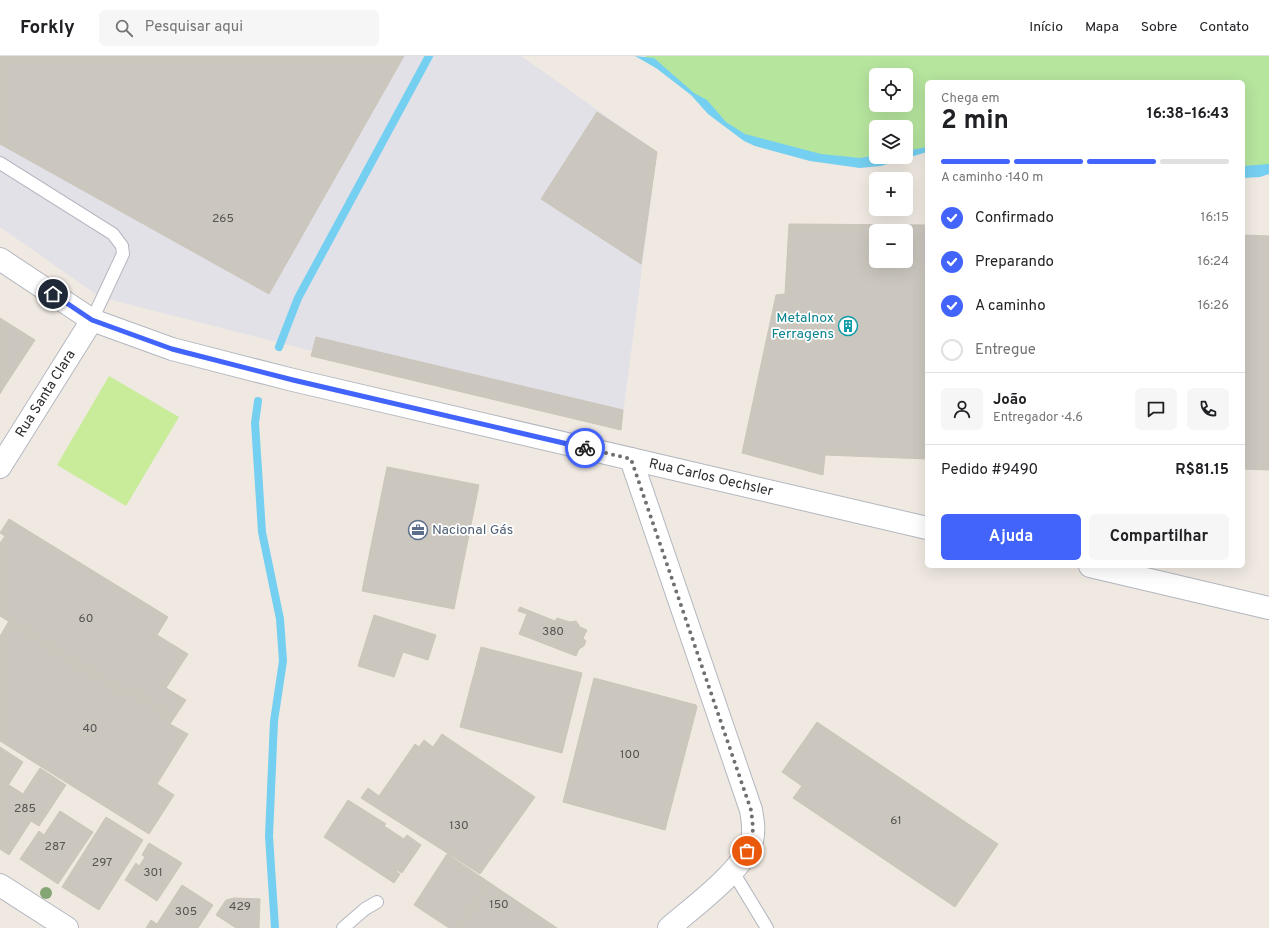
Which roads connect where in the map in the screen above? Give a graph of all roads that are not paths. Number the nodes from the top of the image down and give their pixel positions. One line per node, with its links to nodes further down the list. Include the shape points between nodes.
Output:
1 (0, 163): 3 (lane, via 113,234 122,246 123,254)
2 (0, 259): 3 (main road, Rua Carlos Oechsler)
3 (92, 320): 4 (main road, Rua Carlos Oechsler, via 180,351); 5 (main road, Rua Santa Clara)
4 (631, 459): 6 (main road, Rua Carlos Oechsler); 9 (main road, via 751,810 754,828 751,844)
5 (0, 467)
6 (925, 528)
7 (1099, 568): 8 (main road)
8 (1269, 608)
9 (733, 872): 14 (main road); 15 (lane)
10 (0, 885): 12 (main road)
11 (377, 902): 13 (lane)
12 (67, 928)
13 (343, 928)
14 (669, 928)
15 (767, 928)

